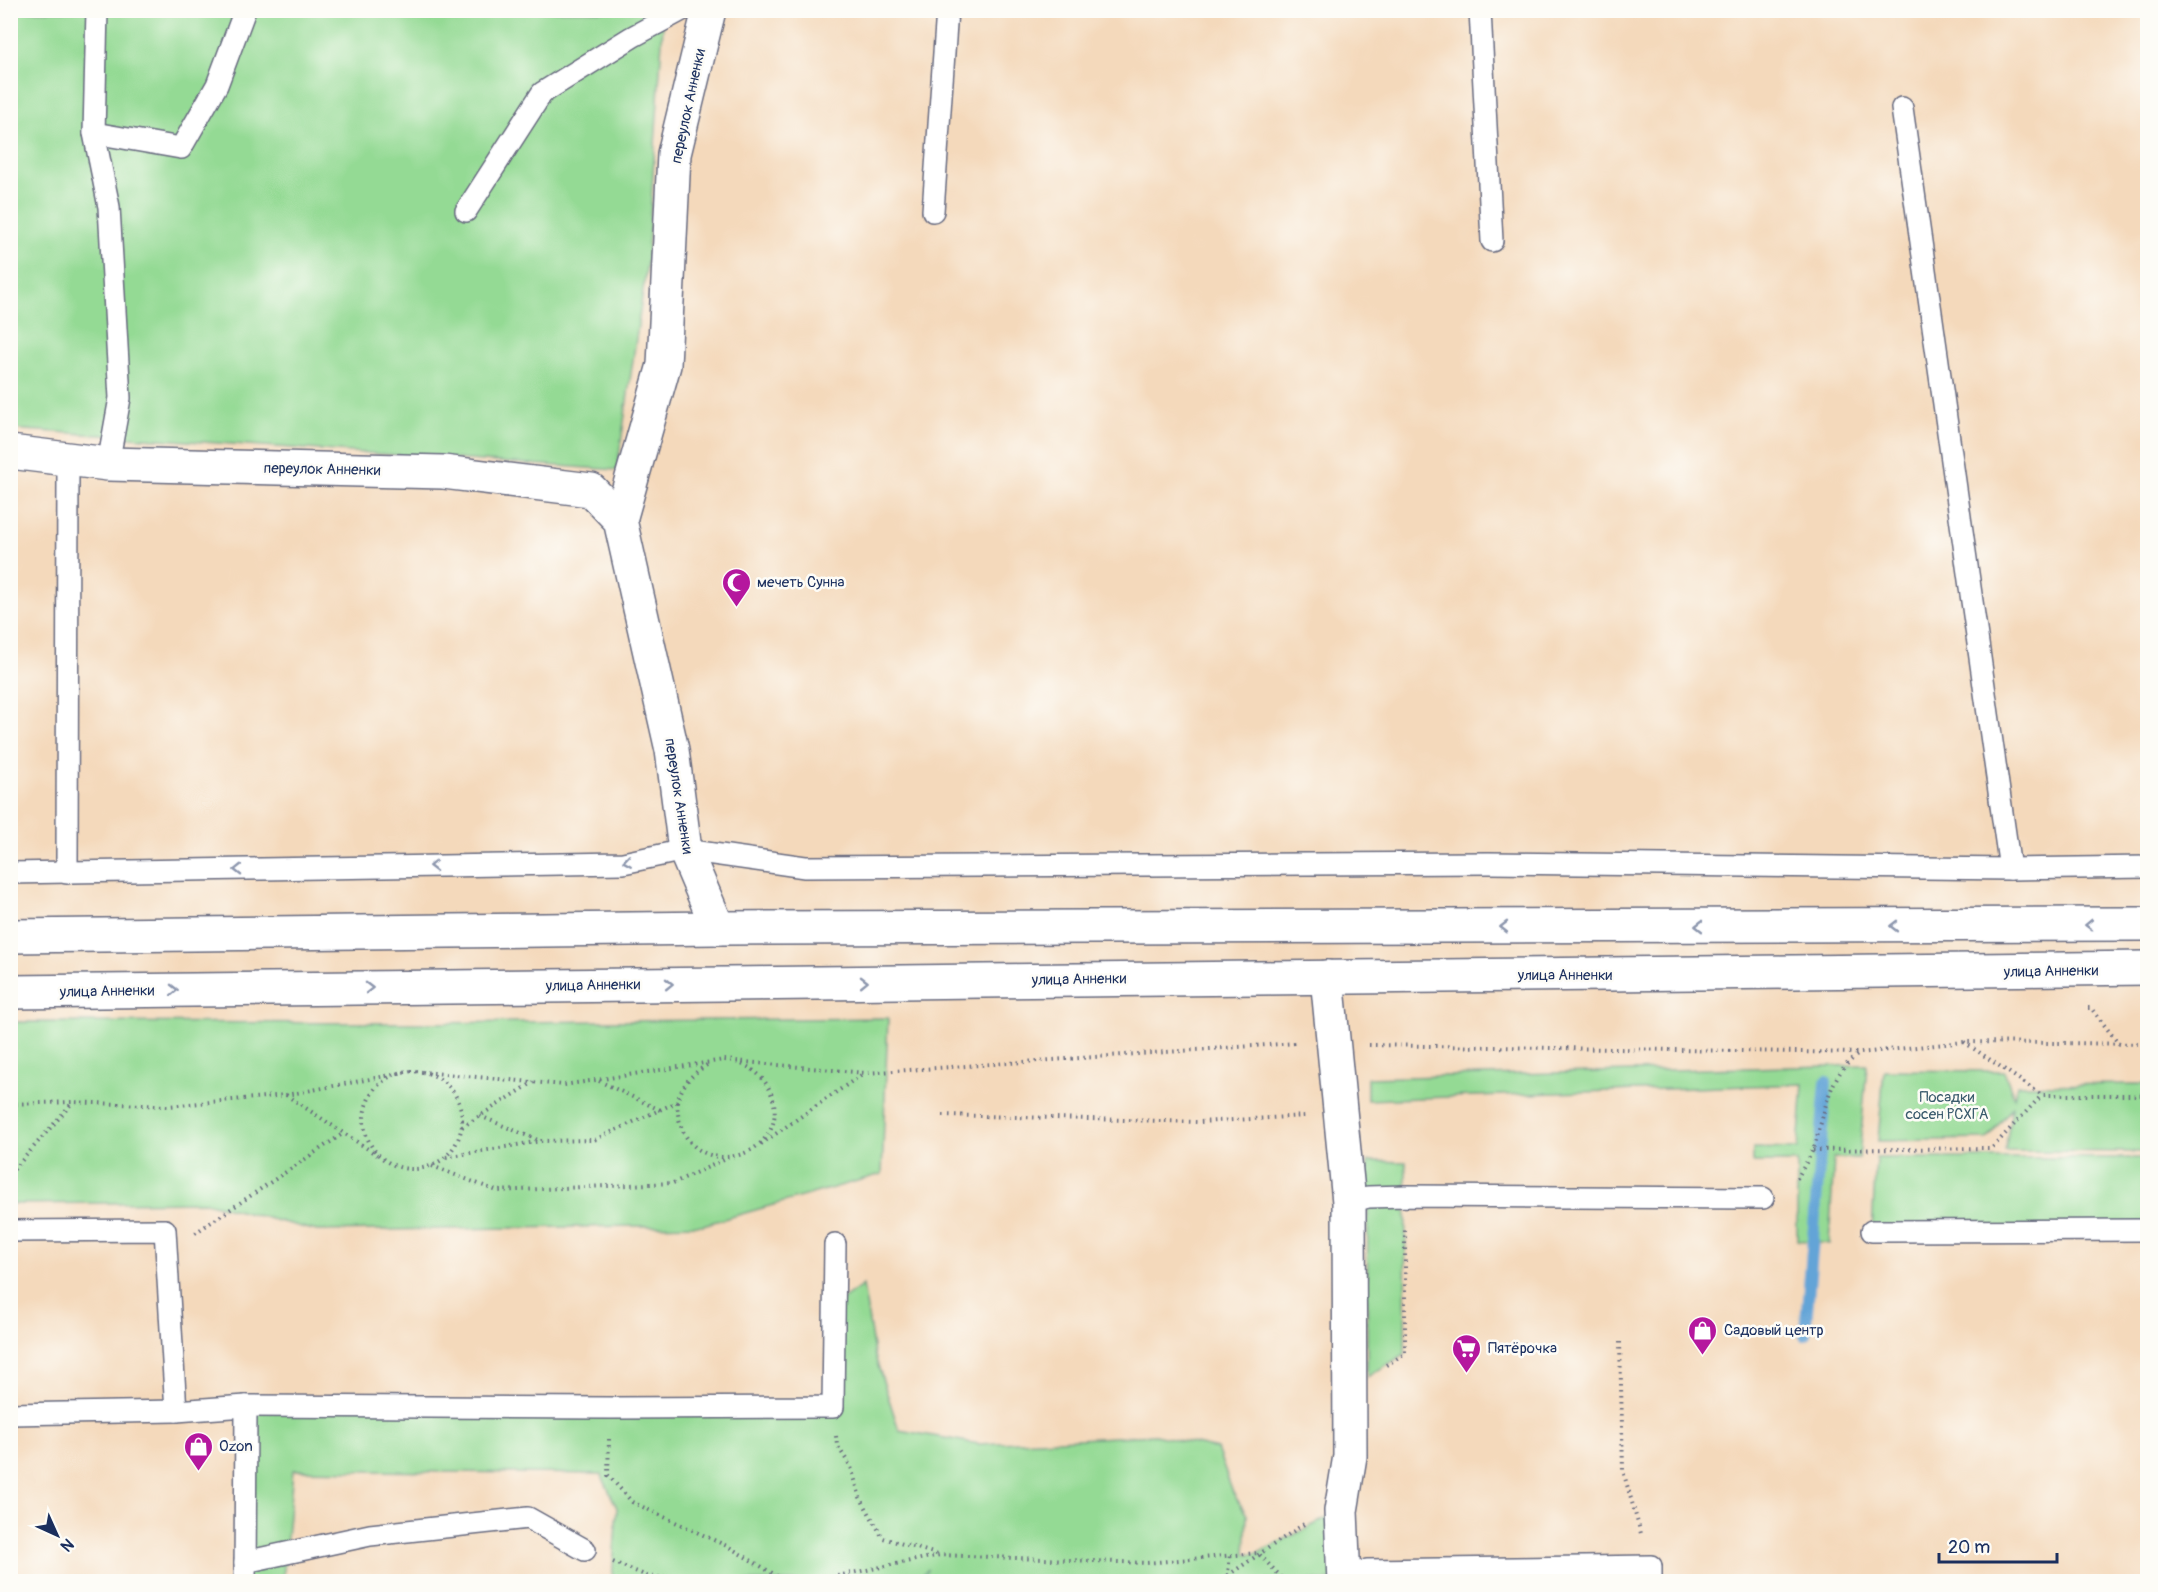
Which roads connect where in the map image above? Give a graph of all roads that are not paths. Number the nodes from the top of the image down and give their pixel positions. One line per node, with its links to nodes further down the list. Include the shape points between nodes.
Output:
1 (97, 10): 8 (lane)
2 (245, 10): 8 (lane, via 217,85 181,148)
3 (682, 10): 9 (lane, via 542,93)
4 (709, 10): 15 (main road, переулок Анненки, via 674,154 664,365)
5 (946, 10): 10 (lane)
6 (1480, 10): 11 (lane)
7 (1902, 108): 18 (lane)
8 (94, 133): 14 (lane, via 110,207 120,398)
9 (466, 211)
10 (933, 211)
11 (1492, 241)
12 (10, 452): 13 (main road, переулок Анненки)
13 (68, 461): 14 (main road, переулок Анненки); 20 (lane)
14 (108, 464): 15 (main road, переулок Анненки, via 443,472 526,481 591,490)
15 (620, 520): 16 (main road, переулок Анненки, via 672,750)
16 (685, 850): 18 (lane, via 805,867 1489,863); 20 (lane, one-way to 20, via 624,863); 22 (main road, переулок Анненки)
17 (2148, 867): 18 (lane)
18 (2010, 869)
19 (10, 873): 20 (lane)
20 (67, 873)
21 (2148, 924): 22 (main road, one-way to 22)
22 (718, 928): 23 (main road)
23 (10, 936)
24 (2148, 968): 25 (main road, улица Анненки)
25 (1327, 976): 26 (main road, улица Анненки, one-way to 25); 28 (main road)
26 (10, 992)
27 (1763, 1197): 28 (lane, via 1368,1197)
28 (1349, 1202): 39 (main road, via 1350,1456 1341,1511)
29 (2148, 1230): 31 (lane)
30 (10, 1231): 34 (lane, via 165,1230)
31 (1872, 1231)
32 (835, 1245): 33 (lane, via 833,1407)
33 (246, 1406): 34 (lane); 37 (lane)
34 (176, 1411): 35 (lane)
35 (10, 1414)
36 (585, 1550): 37 (lane, via 528,1518 370,1535)
37 (245, 1571)
38 (1651, 1574): 39 (lane, via 1367,1570)
39 (1344, 1580)

